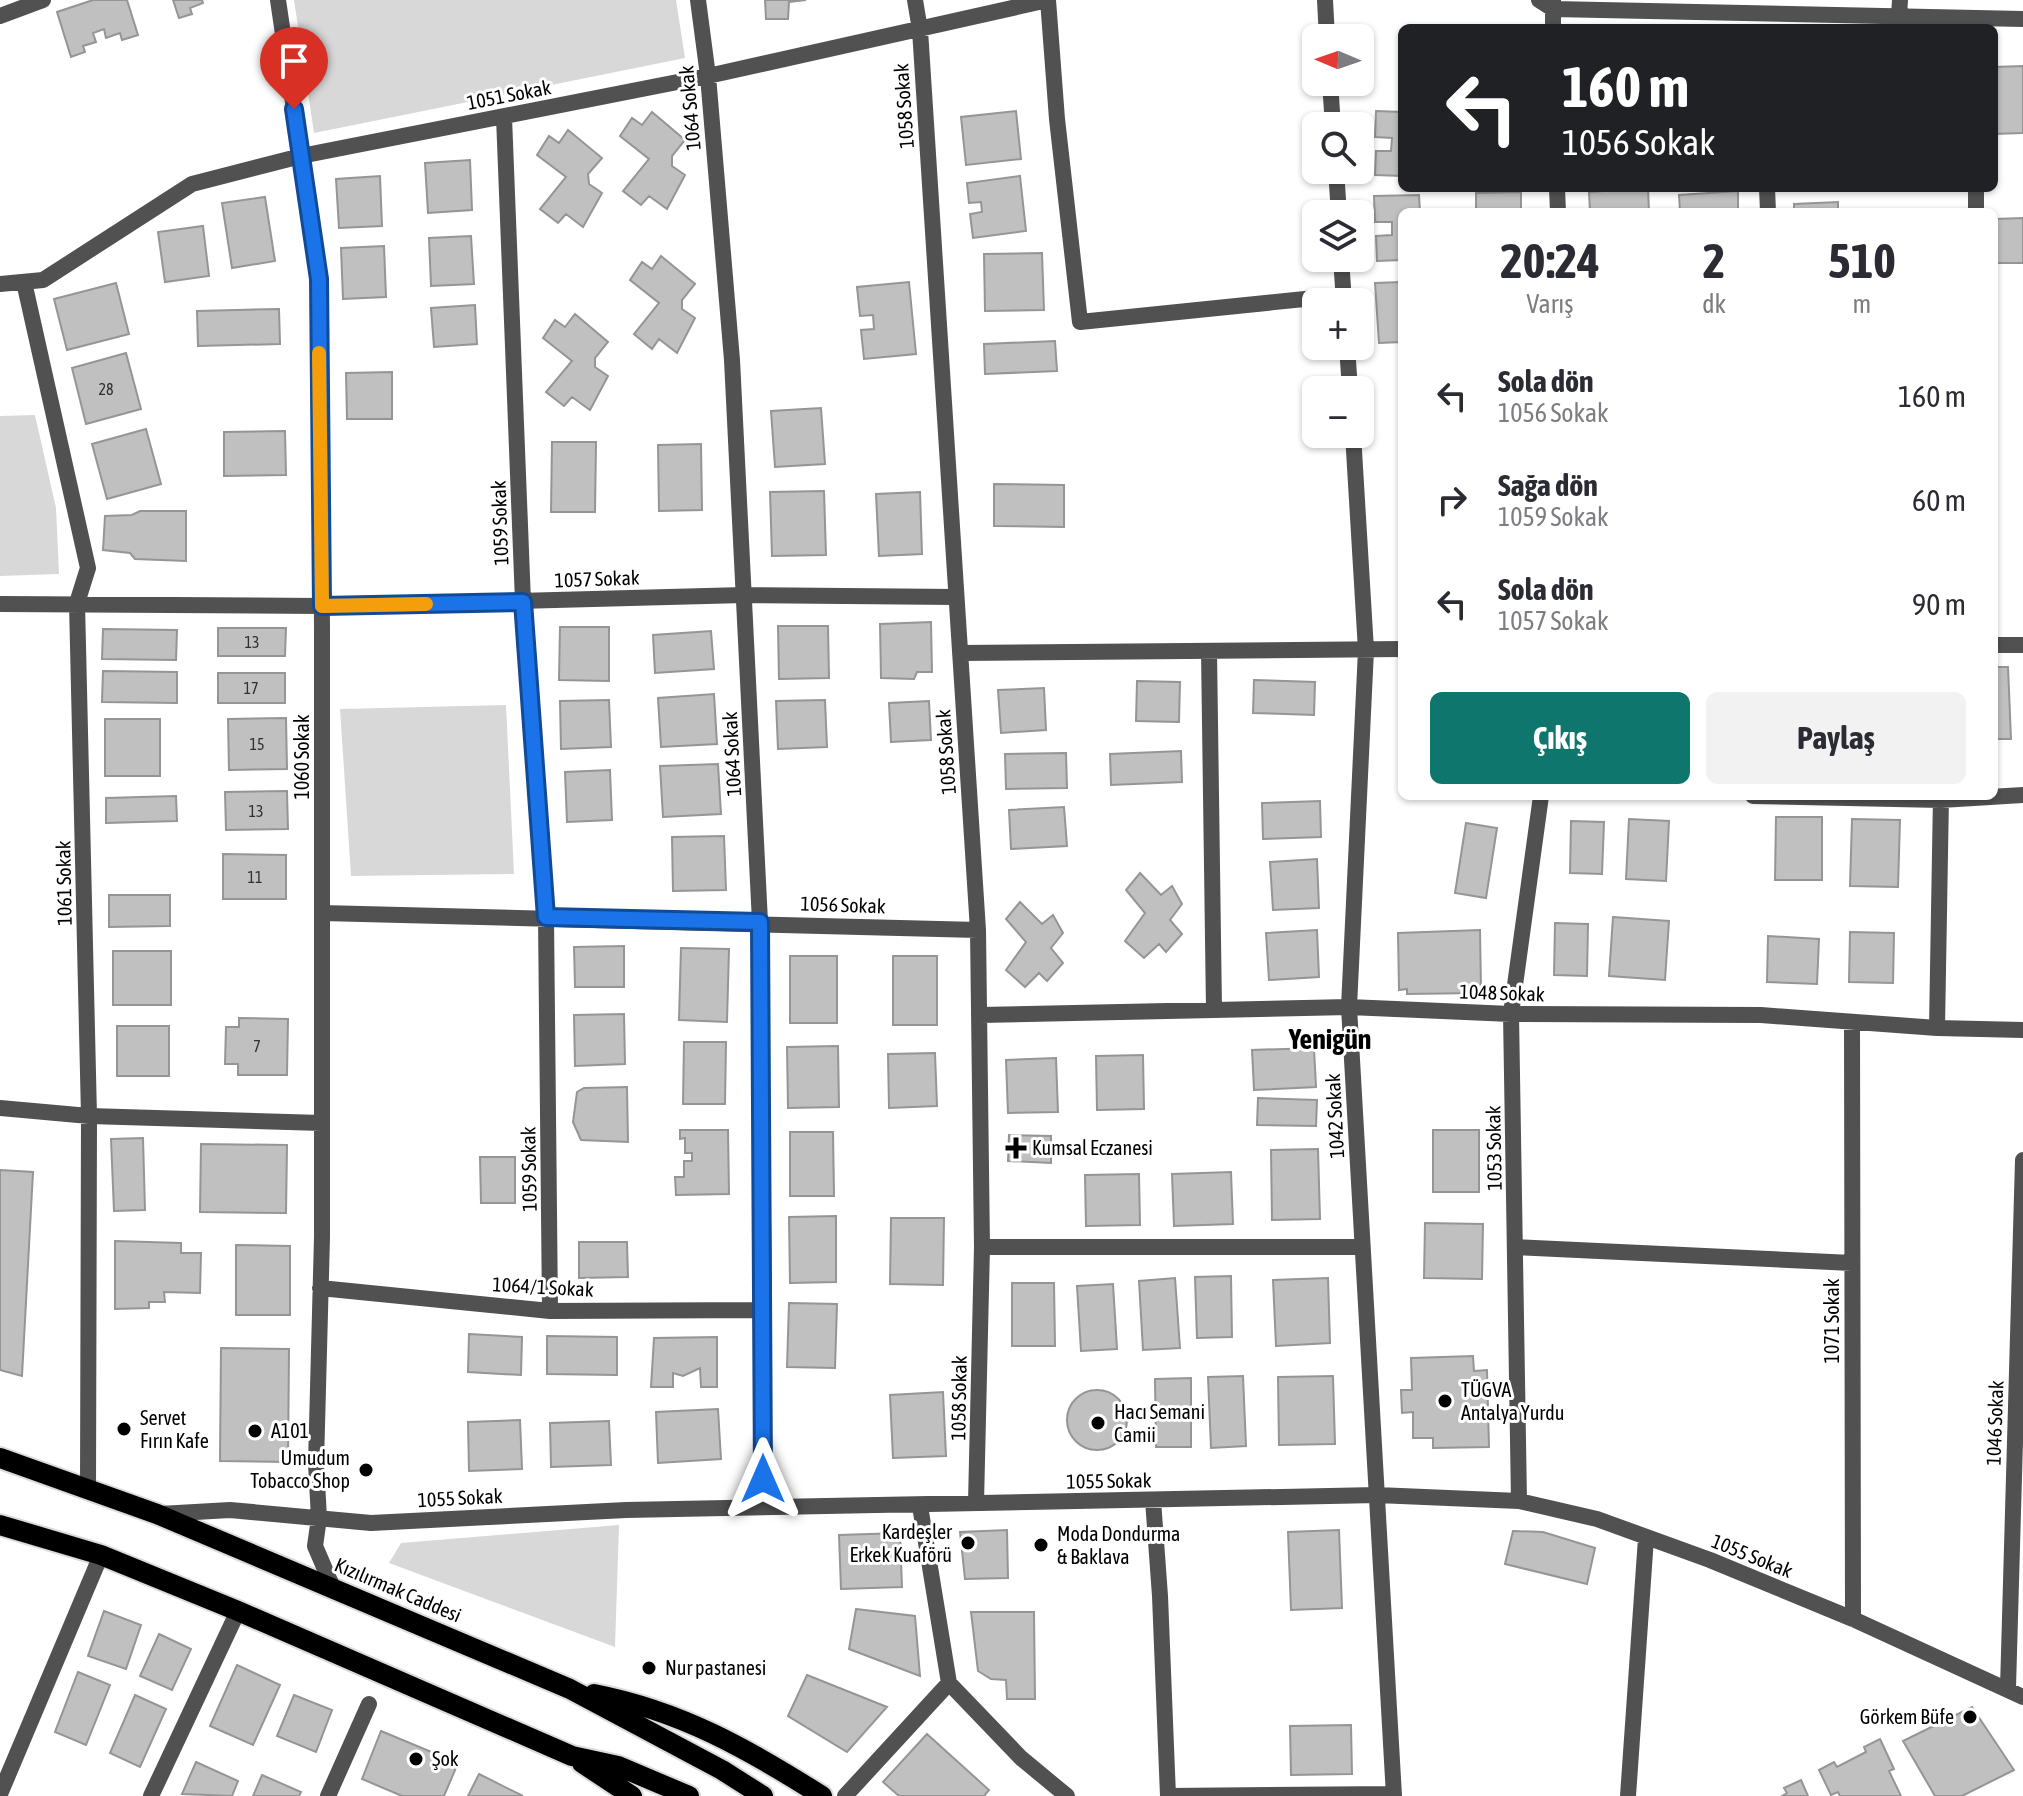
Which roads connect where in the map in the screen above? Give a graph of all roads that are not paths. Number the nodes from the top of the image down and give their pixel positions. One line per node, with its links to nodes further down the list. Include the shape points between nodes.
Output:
1 (43, 0): 9 (street)
2 (278, 0): 18 (street, 1060 Sokak)
3 (698, 0): 16 (street, 1064 Sokak)
4 (915, 0): 15 (street, 1058 Sokak)
5 (1048, 0): 15 (street, 1051 Sokak); 21 (street, via 1080,322)
6 (1325, 0): 13 (street)
7 (1548, 3): 11 (street); 14 (street)
8 (1900, 8): 11 (street); 12 (street)
9 (0, 16)
10 (2023, 19): 12 (street)
11 (1762, 21)
12 (1972, 23)
13 (1326, 24)
14 (1552, 24)
15 (920, 30): 16 (street, 1051 Sokak); 24 (street, 1058 Sokak)
16 (708, 76): 17 (street, 1051 Sokak); 23 (street, 1064 Sokak, via 732,360)
17 (504, 117): 18 (street, 1051 Sokak); 25 (street, 1059 Sokak)
18 (301, 156): 19 (street, 1051 Sokak, via 192,184 43,280); 28 (street, 1060 Sokak, via 319,279)
19 (24, 282): 20 (street, 1051 Sokak); 26 (street, 1061 Sokak, via 88,568)
20 (0, 284)
21 (1302, 302)
22 (1354, 448): 32 (street, 1042 Sokak)
23 (744, 595): 24 (street, 1057 Sokak); 25 (street, 1057 Sokak); 41 (street, 1064 Sokak)
24 (956, 597): 34 (street, 1058 Sokak)
25 (523, 602): 28 (street, 1057 Sokak); 40 (street, 1059 Sokak)
26 (77, 603): 27 (street, 1057 Sokak); 28 (street, 1057 Sokak); 51 (street, 1061 Sokak)
27 (0, 604)
28 (322, 606): 39 (street, 1060 Sokak)
29 (1998, 645): 30 (street)
30 (2023, 645)
31 (1398, 649): 32 (street)
32 (1366, 650): 33 (street); 43 (street, 1042 Sokak)
33 (1209, 651): 34 (street); 44 (street)
34 (960, 653): 42 (street, 1058 Sokak)
35 (2023, 795): 36 (street)
36 (1998, 796)
37 (1540, 800): 45 (street, 1053 Sokak)
38 (1941, 800): 48 (street)
39 (322, 913): 40 (street, 1056 Sokak); 52 (street, 1060 Sokak)
40 (546, 917): 41 (street, 1056 Sokak); 60 (street, 1059 Sokak)
41 (760, 922): 42 (street, 1056 Sokak); 59 (street, 1064 Sokak)
42 (978, 930): 46 (street, 1058 Sokak)
43 (1349, 1007): 44 (street, 1048 Sokak); 45 (street, 1048 Sokak); 55 (street, 1042 Sokak)
44 (1214, 1010): 46 (street, 1048 Sokak)
45 (1511, 1014): 47 (street, 1048 Sokak, via 1761,1015); 56 (street, 1053 Sokak)
46 (979, 1015): 54 (street, 1058 Sokak)
47 (1852, 1023): 48 (street, 1048 Sokak); 57 (street, 1071 Sokak)
48 (1937, 1028): 49 (street, 1048 Sokak)
49 (2023, 1030)
50 (0, 1108): 51 (street)
51 (89, 1116): 52 (street); 63 (street, 1061 Sokak)
52 (322, 1123): 58 (street, 1060 Sokak)
53 (2023, 1160): 62 (street, 1046 Sokak)
54 (982, 1247): 55 (street); 67 (street, 1058 Sokak)
55 (1361, 1247): 64 (street, 1042 Sokak)
56 (1515, 1247): 57 (street); 66 (street, 1053 Sokak)
57 (1852, 1263): 77 (street, 1071 Sokak)
58 (320, 1288): 60 (street, 1064/1 Sokak); 71 (street, 1060 Sokak)
59 (764, 1310): 60 (street, 1064/1 Sokak); 69 (street, 1064 Sokak)
60 (550, 1311)
61 (0, 1458): 63 (main road, Kızılırmak Caddesi)
62 (2018, 1476): 80 (street, 1046 Sokak)
63 (88, 1491): 70 (main road, Kızılırmak Caddesi)
64 (1377, 1495): 65 (street, 1055 Sokak); 66 (street, 1055 Sokak); 84 (street, 1042 Sokak)
65 (1153, 1500): 67 (street, 1055 Sokak); 93 (street)
66 (1519, 1501): 73 (street, 1055 Sokak, via 1597,1519)
67 (976, 1503): 68 (street, 1055 Sokak)
68 (920, 1506): 69 (street, 1055 Sokak); 78 (street)
69 (763, 1507): 71 (street, 1055 Sokak, via 371,1523)
70 (157, 1514): 71 (street, 1055 Sokak, via 230,1510); 75 (main road, Kızılırmak Caddesi)
71 (319, 1518): 75 (street, 1060 Sokak, via 315,1546)
72 (0, 1525): 74 (main road)
73 (1646, 1538): 77 (street, 1055 Sokak); 94 (street)
74 (101, 1555): 76 (main road); 83 (street)
75 (333, 1588): 79 (main road, Kızılırmak Caddesi)
76 (238, 1611): 82 (main road); 85 (street)
77 (1853, 1619): 80 (street, 1055 Sokak)
78 (949, 1683): 91 (street); 92 (street, via 1021,1758)
79 (570, 1689): 89 (main road, Kızılırmak Caddesi); 90 (main road, via 624,1700 719,1734)
80 (2016, 1693)
81 (369, 1704): 86 (street)
82 (572, 1756): 87 (main road); 88 (main road, via 618,1766)
83 (0, 1794)
84 (1394, 1795): 93 (street)
85 (151, 1796)
86 (328, 1796)
87 (632, 1796)
88 (689, 1796)
89 (763, 1796)
90 (822, 1796)
91 (845, 1796)
92 (1067, 1796)
93 (1168, 1796)
94 (1628, 1796)

